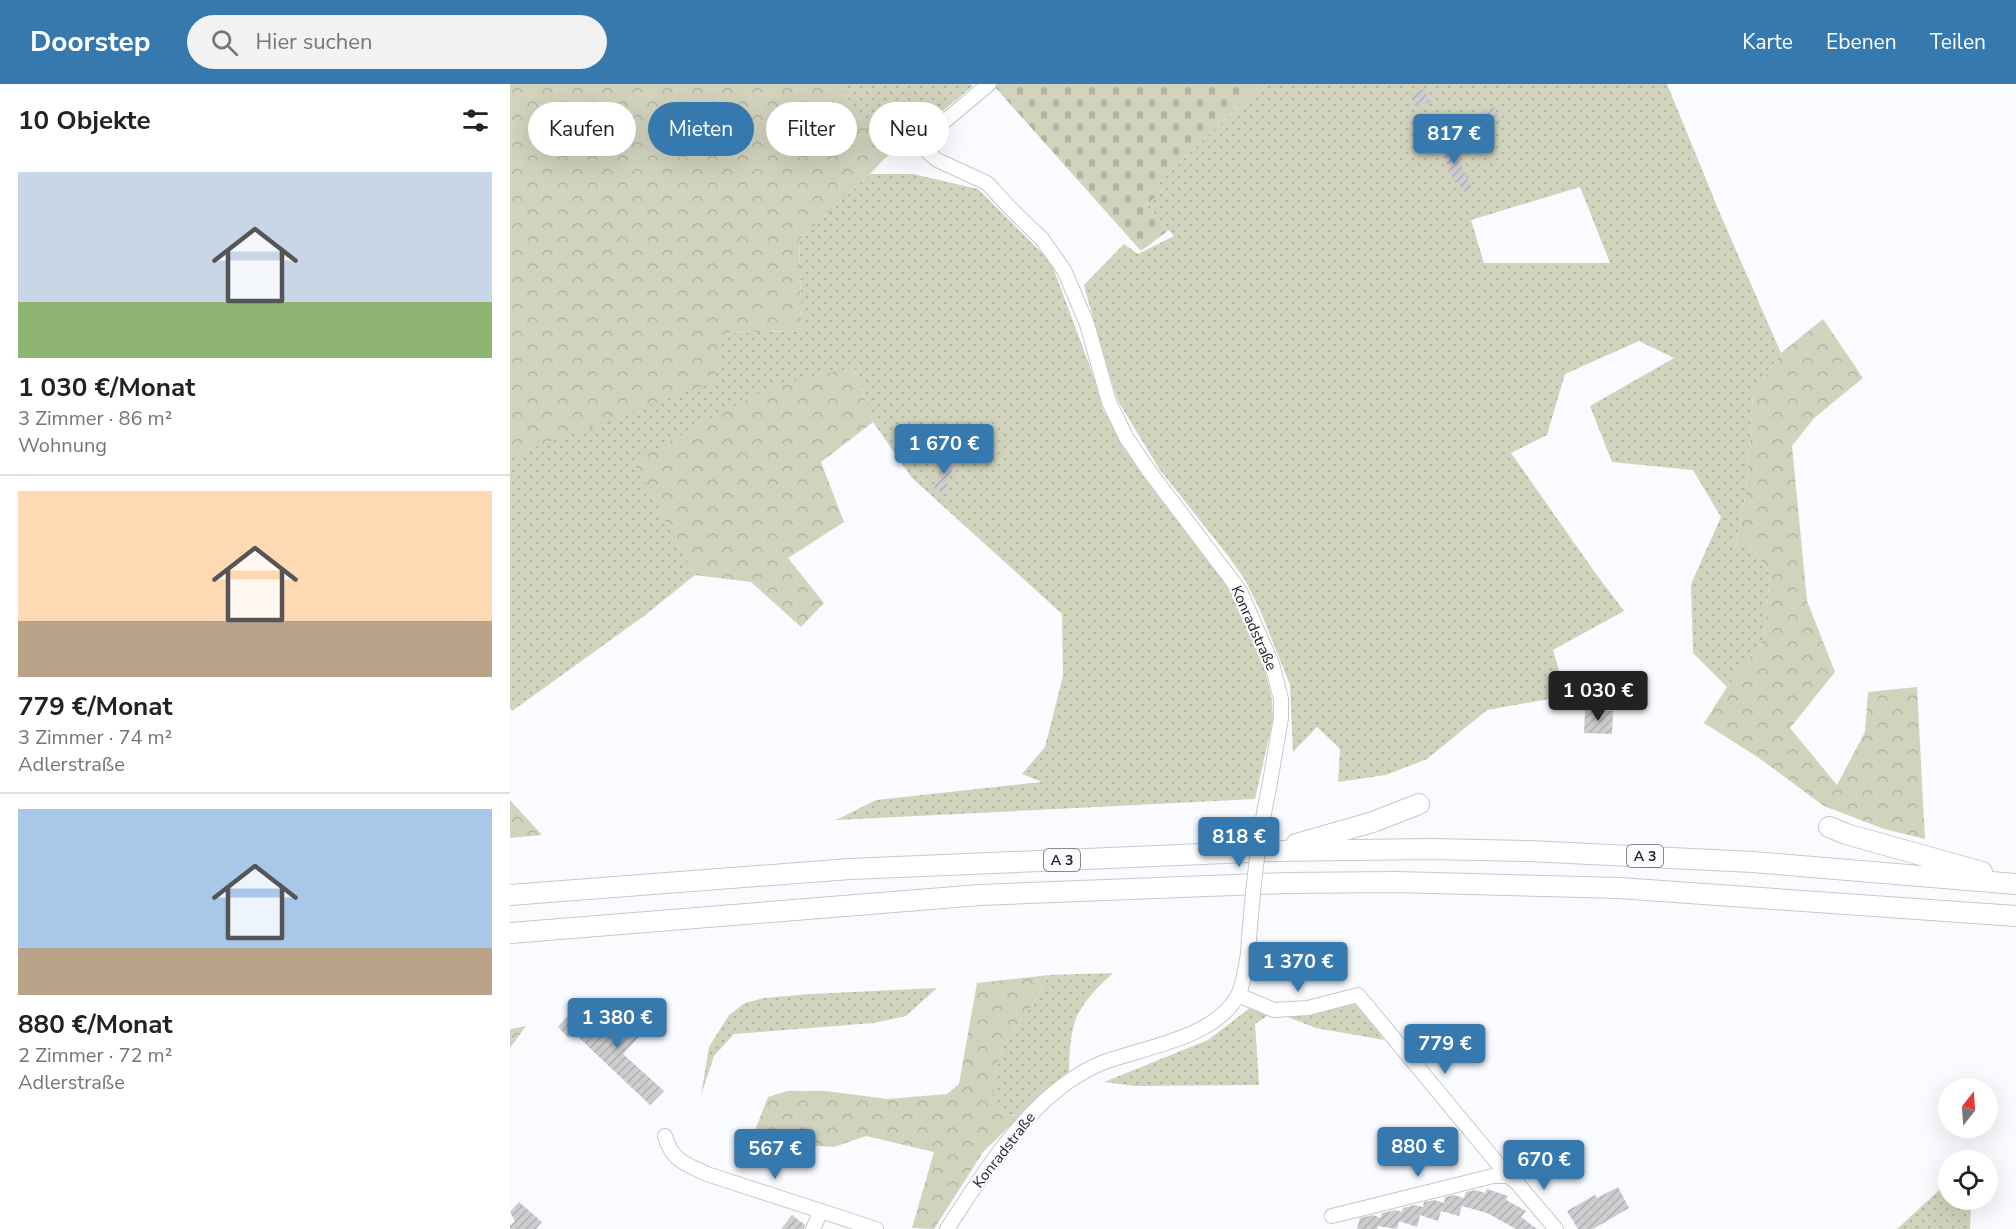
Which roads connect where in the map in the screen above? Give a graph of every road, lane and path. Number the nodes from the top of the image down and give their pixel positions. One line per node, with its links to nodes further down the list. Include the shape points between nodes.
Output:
1 (988, 84): 9 (street, Konradstraße, bridge, via 927,136 924,149 937,160 987,183 1048,247 1064,270 1087,324 1109,402 1126,437 1240,591 1272,664 1281,699 1281,718 1257,849 1248,952)
2 (1419, 804): 4 (highway)
3 (1829, 827): 5 (highway)
4 (1274, 851): 5 (highway, A 3, via 1431,849 1621,855); 6 (highway, A 3, via 850,869)
5 (2016, 883)
6 (510, 895)
7 (2016, 916): 8 (highway, A 3, via 1619,888 1287,883 980,895)
8 (510, 933)
9 (1238, 995): 11 (street, via 1275,1010 1308,1008 1358,995); 16 (street, Konradstraße, via 1218,1019 1195,1032 1103,1062 1061,1087 1021,1125)
10 (665, 1136): 12 (street, via 669,1150 681,1161 707,1174)
11 (1508, 1176): 13 (street, via 1493,1176); 17 (street)
12 (821, 1211): 14 (street); 15 (street)
13 (1332, 1216)
14 (813, 1229)
15 (876, 1229)
16 (947, 1229)
17 (1556, 1229)

